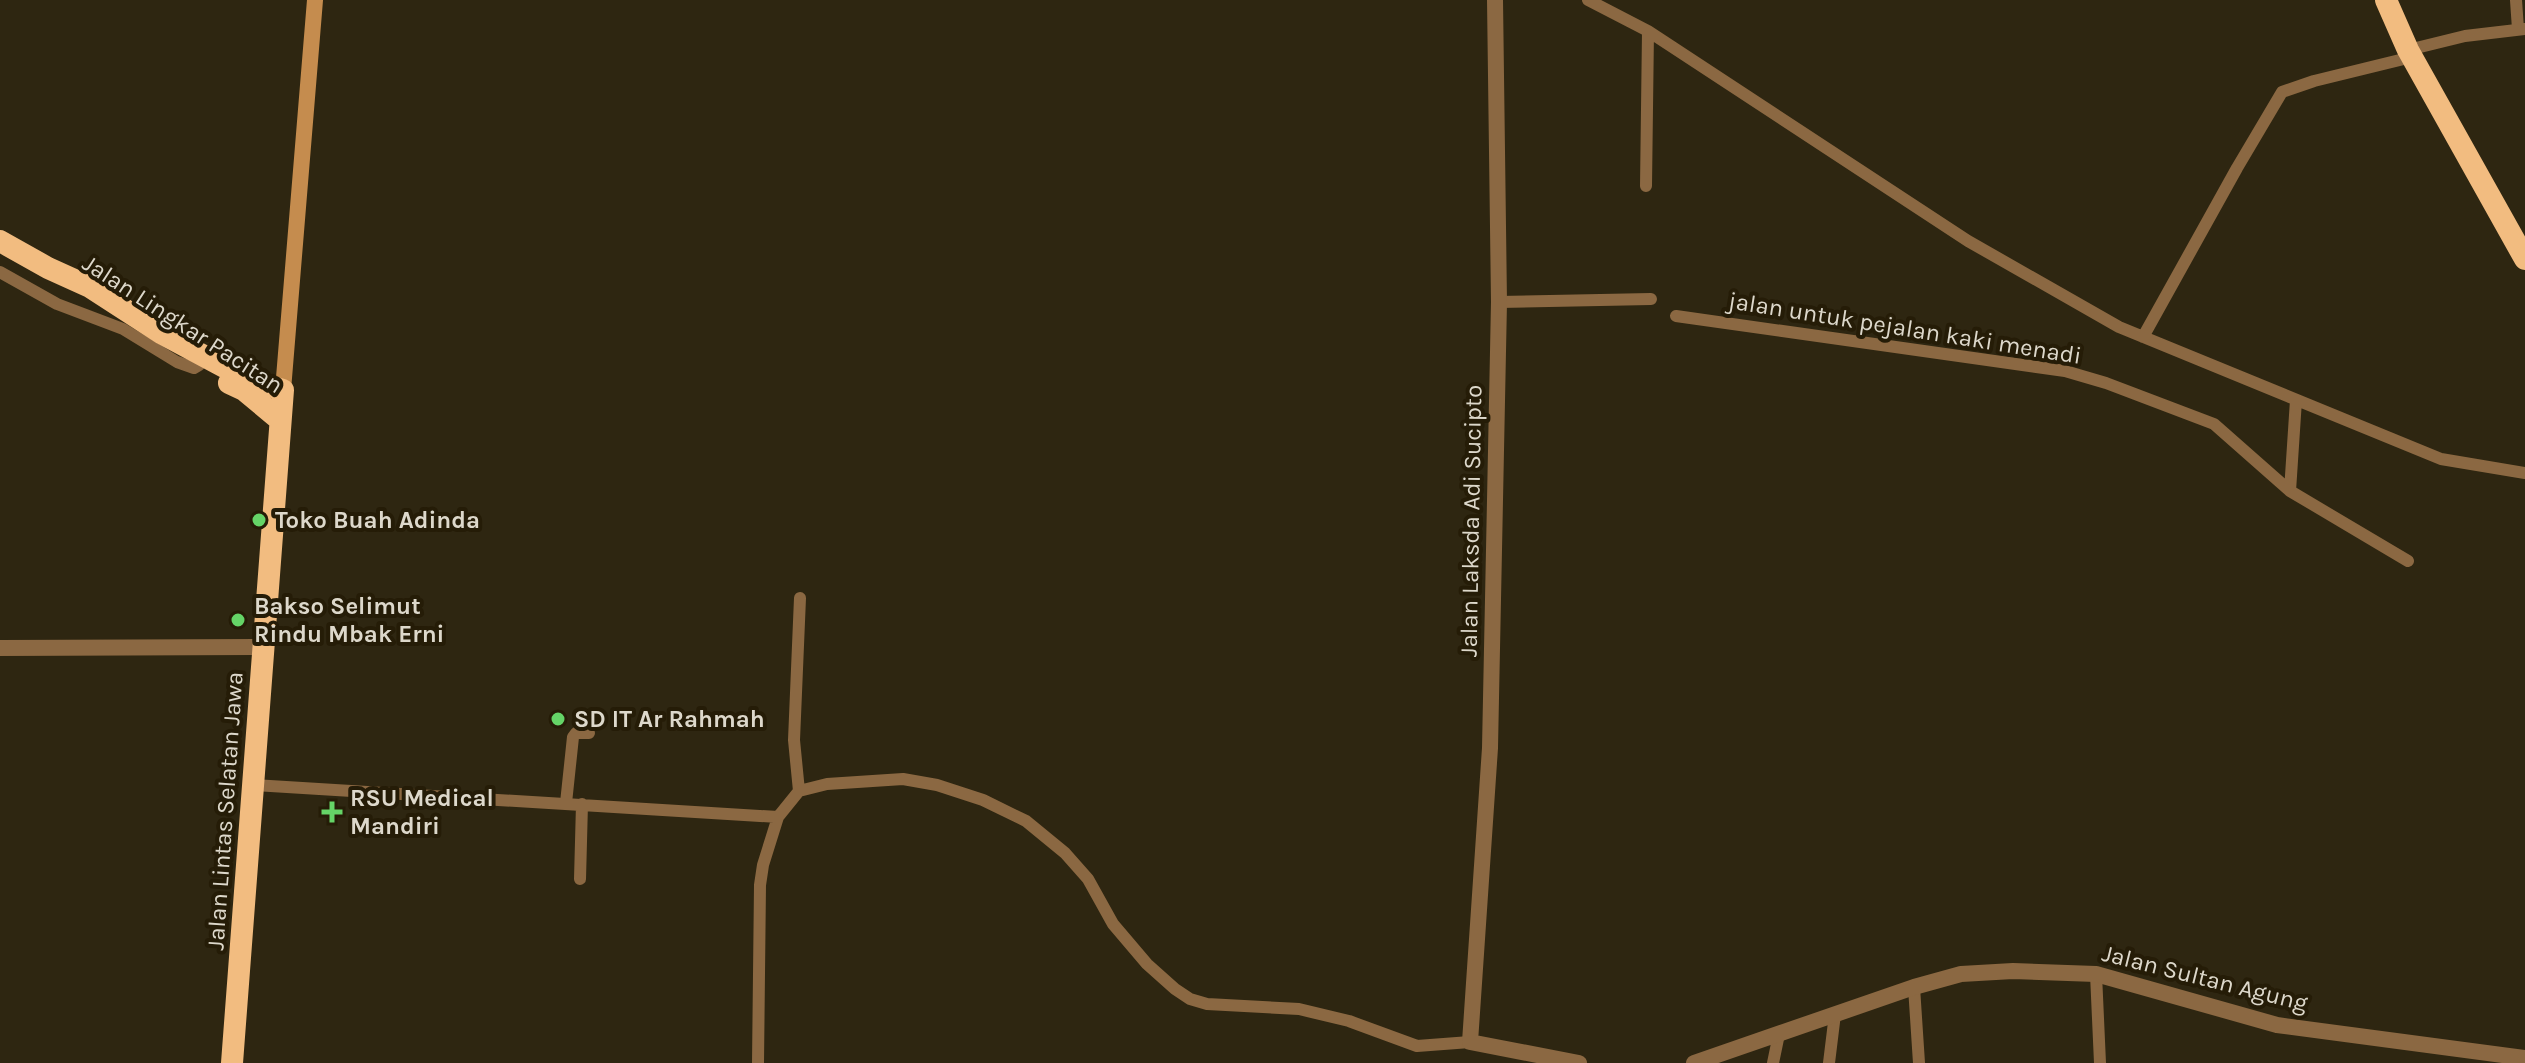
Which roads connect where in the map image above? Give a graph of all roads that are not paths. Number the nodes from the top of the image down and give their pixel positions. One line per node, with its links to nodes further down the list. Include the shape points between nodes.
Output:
1 (315, 0): 18 (main road)
2 (1495, 0): 14 (street, Jalan Laksda Adi Sucipto)
3 (1588, 0): 7 (street)
4 (2386, 0): 8 (highway)
5 (2516, 0): 6 (street)
6 (2521, 29): 8 (street, via 2465,36)
7 (1648, 31): 9 (street); 16 (street, via 1968,241)
8 (2410, 54): 11 (highway); 16 (street, via 2282,92)
9 (1646, 186)
10 (0, 241): 17 (highway, Jalan Lingkar Pacitan)
11 (2525, 259)
12 (0, 272): 17 (street, via 73,312 123,329 177,362 194,368)
13 (1651, 299): 14 (street)
14 (1499, 302): 38 (street, Jalan Laksda Adi Sucipto, via 1490,748)
15 (1676, 316): 22 (street, jalan untuk pejalan kaki menadi, via 2065,371 2214,424)
16 (2143, 337): 19 (street)
17 (201, 361): 18 (highway, Jalan Lingkar Pacitan); 20 (highway, Jalan Lingkar Pacitan)
18 (283, 390): 20 (highway, Jalan Lintas Selatan Jawa)
19 (2296, 400): 21 (street, via 2441,459); 22 (street)
20 (280, 420): 25 (highway, Jalan Lintas Selatan Jawa)
21 (2525, 473)
22 (2290, 491): 23 (street, jalan untuk pejalan kaki menadi)
23 (2408, 561)
24 (800, 598): 29 (street, via 794,740)
25 (263, 647): 26 (street); 28 (highway, Jalan Lintas Selatan Jawa)
26 (0, 648)
27 (589, 733): 30 (street, via 573,737)
28 (253, 785): 30 (street); 40 (highway, Jalan Lintas Selatan Jawa)
29 (799, 791): 32 (street); 38 (street, via 903,779 983,800 1026,821 1088,879 1113,924 1147,964 1190,999 1299,1009 1417,1046)
30 (566, 803): 31 (street)
31 (582, 804): 32 (street); 33 (street)
32 (778, 817): 41 (street, via 760,885)
33 (580, 879)
34 (2096, 974): 35 (street, Jalan Sultan Agung, via 1961,974); 39 (street, Jalan Sultan Agung, via 2277,1025); 47 (street)
35 (1914, 987): 36 (street, Jalan Sultan Agung); 46 (street)
36 (1835, 1014): 37 (street, Jalan Sultan Agung); 45 (street)
37 (1779, 1034): 43 (street, Jalan Sultan Agung); 44 (street)
38 (1470, 1042): 42 (street)
39 (2525, 1058)
40 (232, 1063)
41 (758, 1063)
42 (1579, 1063)
43 (1694, 1063)
44 (1773, 1063)
45 (1829, 1063)
46 (1919, 1063)
47 (2100, 1063)

